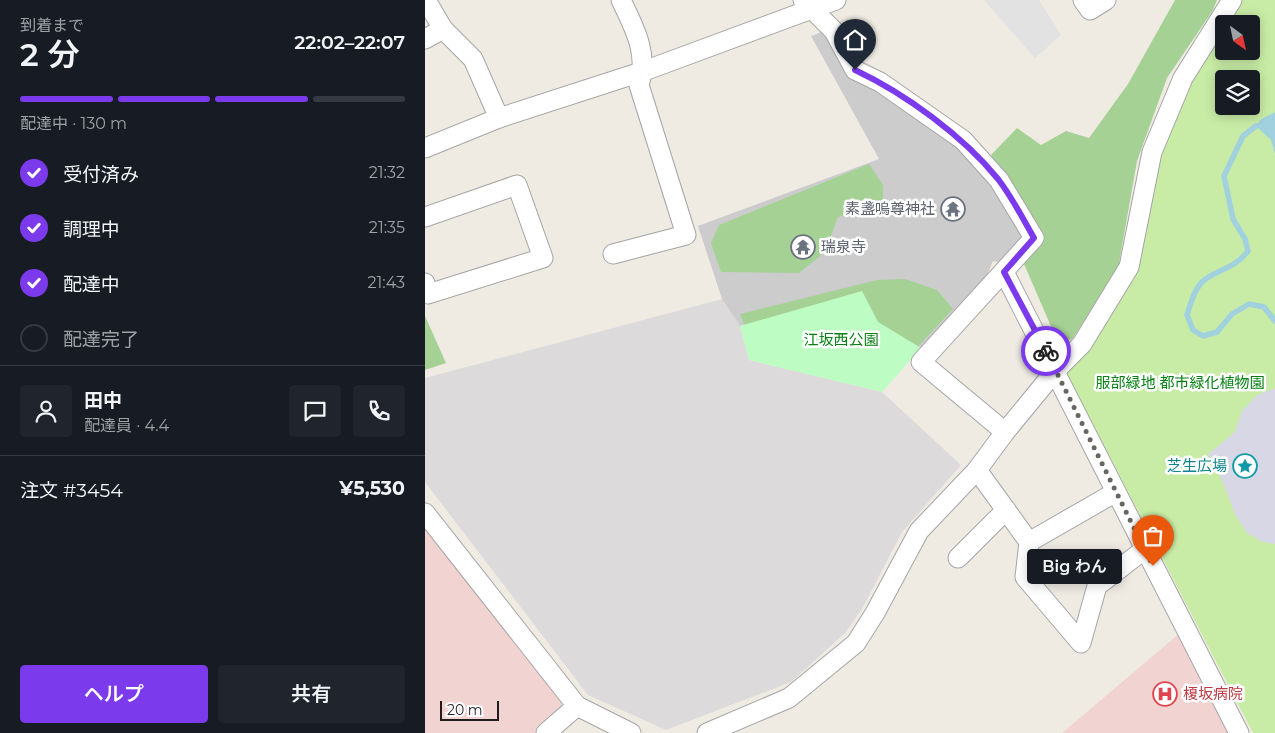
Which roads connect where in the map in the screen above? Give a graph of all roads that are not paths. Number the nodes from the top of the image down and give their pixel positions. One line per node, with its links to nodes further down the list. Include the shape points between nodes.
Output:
1 (426, 0): 8 (street)
2 (621, 0): 10 (street, via 643,54)
3 (836, 0): 7 (street)
4 (1083, 0): 5 (street, via 1090,10)
5 (1106, 0)
6 (1232, 0): 17 (street, via 1183,78 1152,152 1129,267 1082,344)
7 (808, 4): 10 (street); 15 (street, via 834,30 855,70 880,82 963,140 999,180 1034,238)
8 (443, 29): 9 (street); 11 (street, via 473,59)
9 (425, 39)
10 (644, 71): 11 (street); 14 (street, via 639,85 687,235)
11 (499, 118): 12 (street)
12 (425, 148)
13 (425, 217): 16 (street, via 517,185 543,258 428,294)
14 (613, 254)
15 (1004, 272): 17 (street); 18 (street, via 921,362)
16 (425, 284)
17 (1055, 370): 18 (street); 20 (street)
18 (1005, 432): 19 (street)
19 (977, 470): 21 (street); 29 (street, via 919,531 856,643 789,698)
20 (1116, 492): 23 (street); 24 (street)
21 (1005, 510): 23 (street); 25 (street)
22 (425, 513): 26 (street)
23 (1029, 542): 24 (street, via 1025,577 1081,643 1097,586)
24 (1145, 549): 30 (street)
25 (958, 558)
26 (577, 706): 27 (street); 28 (street)
27 (546, 733)
28 (631, 733)
29 (707, 733)
30 (1239, 733)

